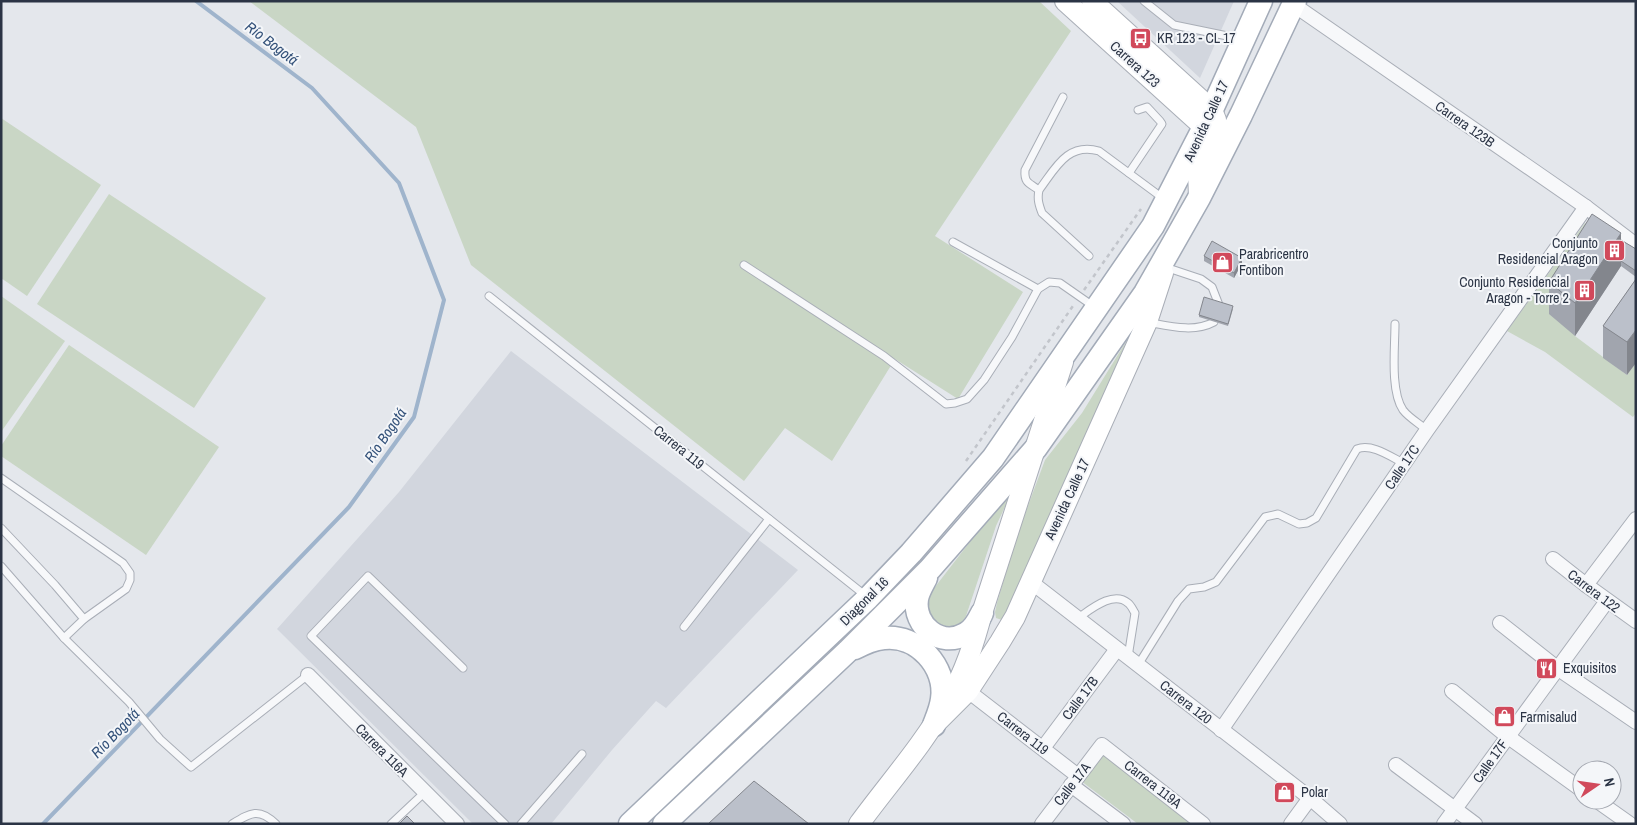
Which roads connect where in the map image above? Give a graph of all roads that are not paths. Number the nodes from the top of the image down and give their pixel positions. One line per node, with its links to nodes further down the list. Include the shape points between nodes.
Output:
1 (1065, 1): 9 (main road, Carrera 123)
2 (1092, 1): 9 (main road, Carrera 123)
3 (1144, 1): 6 (lane, via 1174,25)
4 (1261, 1): 6 (main road, Avenida Calle 17)
5 (1294, 3): 13 (main road, Avenida Calle 17); 14 (street, Carrera 123B)
6 (1244, 40): 9 (main road, Avenida Calle 17)
7 (1063, 97): 11 (lane, via 1025,170 1024,178)
8 (1138, 110): 10 (lane, via 1147,107 1162,124)
9 (1208, 119): 12 (main road, Avenida Calle 17); 13 (main road, via 1216,120 1216,136 1198,169)
10 (1129, 173): 11 (lane, via 1099,150 1077,150 1065,156); 12 (lane)
11 (1039, 190): 17 (lane, via 1042,213)
12 (1160, 196): 22 (main road, Avenida Calle 17, via 1138,250)
13 (1199, 198): 18 (main road, Avenida Calle 17)
14 (1586, 207): 16 (street, Carrera 123B); 28 (street, Calle 17C)
15 (953, 242): 20 (lane)
16 (1636, 245)
17 (1089, 256)
18 (1166, 261): 23 (lane, via 1212,287); 24 (main road, Avenida Calle 17); 29 (main road, Avenida Calle 17)
19 (744, 265): 20 (lane, via 884,356 946,404 967,399 984,380)
20 (1038, 289): 22 (lane, via 1049,282 1060,283)
21 (489, 296): 32 (lane, Carrera 119)
22 (1087, 302): 27 (main road, Avenida Calle 17)
23 (1219, 305)
24 (1147, 322): 25 (lane, via 1192,328); 38 (main road, Avenida Calle 17)
25 (1214, 322)
26 (1396, 324): 28 (lane, via 1395,386 1400,404)
27 (1066, 351): 29 (main road, Avenida Calle 17); 40 (main road, Diagonal 16, via 982,472)
28 (1428, 430): 30 (street, Calle 17C)
29 (1036, 448): 37 (main road, Diagonal 16); 42 (main road, Avenida Calle 17)
30 (1405, 464): 51 (lane, via 1364,446 1357,449 1316,518 1299,524 1278,514 1265,517 1216,582 1189,589); 59 (street, Calle 17C)
31 (1, 478): 44 (lane, via 123,563 130,573 126,589)
32 (769, 519): 40 (lane, Carrera 119); 47 (lane)
33 (1636, 519): 39 (street)
34 (1, 528): 44 (lane)
35 (1553, 559): 39 (street, Carrera 122)
36 (1, 566): 49 (lane)
37 (930, 569): 42 (main road, via 917,597 916,610 921,623 930,632 941,638 966,634); 50 (main road, Diagonal 16)
38 (1031, 582): 43 (street, Carrera 120); 48 (main road, Avenida Calle 17)
39 (1586, 585): 41 (street, Carrera 122)
40 (868, 598): 78 (main road, Diagonal 16)
41 (1607, 601): 45 (street, Carrera 122); 53 (street, Calle 17F)
42 (982, 613): 48 (main road, via 990,623); 58 (main road, Avenida Calle 17, via 963,671)
43 (1078, 618): 51 (street, Carrera 120); 51 (lane, via 1102,601 1119,599 1128,603 1135,613)
44 (84, 619): 49 (lane)
45 (1636, 621)
46 (1500, 623): 53 (street)
47 (684, 627)
48 (1009, 627): 55 (main road, Avenida Calle 17)
49 (64, 638): 54 (lane, via 129,702 160,739 192,767)
50 (848, 651): 58 (main road, via 871,640 886,638 902,639 928,655 942,682 942,698); 79 (main road, Diagonal 16)
51 (1128, 657): 59 (street, Carrera 120); 62 (street, Calle 17B)
52 (463, 668): 76 (lane, via 368,576 311,636)
53 (1557, 668): 57 (street); 60 (street, Calle 17F)
54 (308, 676): 67 (street, Carrera 116A)
55 (968, 690): 58 (main road, Avenida Calle 17); 62 (street, Carrera 119)
56 (1452, 691): 60 (street)
57 (1636, 722)
58 (934, 725): 80 (main road, Avenida Calle 17)
59 (1222, 730): 68 (street, Carrera 120)
60 (1507, 736): 66 (street); 69 (street, Calle 17F)
61 (1102, 745): 65 (street, Calle 17A); 71 (street, Carrera 119A)
62 (1042, 748): 65 (street, Carrera 119)
63 (582, 754): 77 (lane)
64 (1396, 765): 69 (street)
65 (1075, 780): 81 (street, Calle 17A); 82 (street, Carrera 119)
66 (1572, 783)
67 (425, 792): 74 (lane); 75 (street, Carrera 116A)
68 (1310, 798): 83 (street); 84 (street, Carrera 120)
69 (1455, 810): 85 (street, Calle 17F); 86 (street)
70 (1610, 810): 87 (street)
71 (1200, 823)
72 (232, 824): 73 (lane, via 250,814 260,813)
73 (276, 824)
74 (391, 824)
75 (457, 824)
76 (505, 824)
77 (521, 824)
78 (630, 824)
79 (664, 824)
80 (859, 824)
81 (1042, 824)
82 (1123, 824)
83 (1291, 824)
84 (1340, 824)
85 (1444, 824)
86 (1475, 824)
87 (1630, 824)

